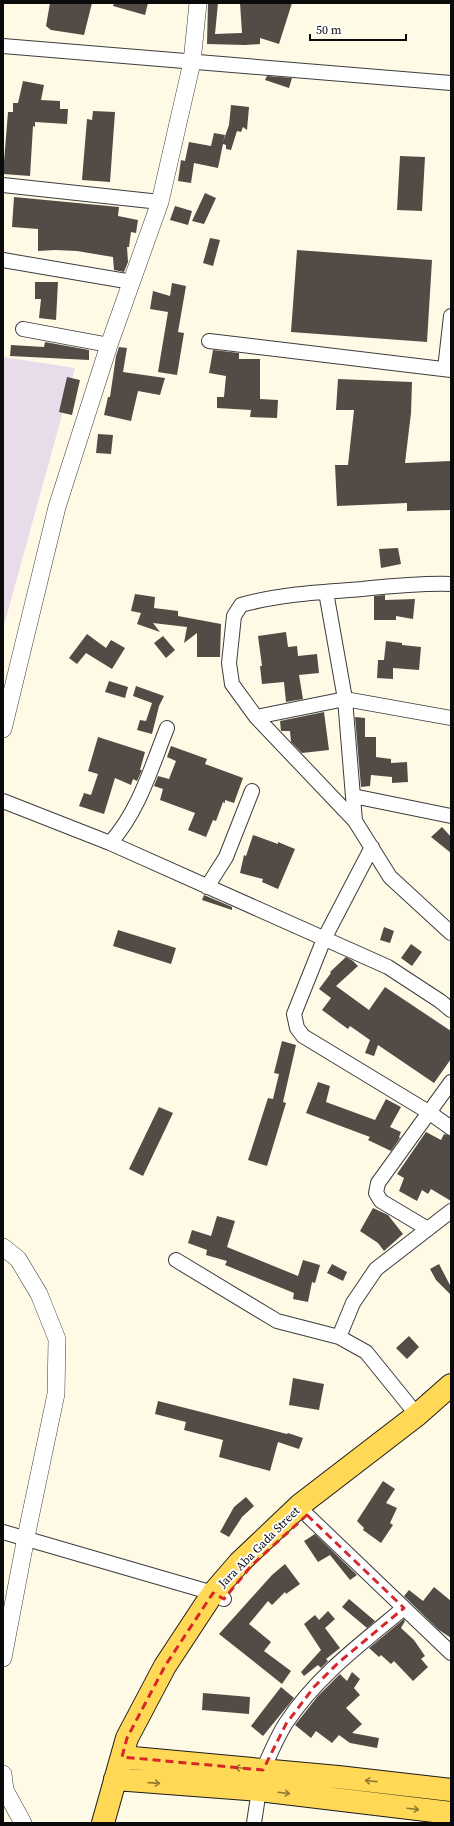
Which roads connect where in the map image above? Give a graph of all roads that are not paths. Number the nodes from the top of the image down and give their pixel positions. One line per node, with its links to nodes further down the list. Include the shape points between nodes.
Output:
1 (198, 3): 3 (street)
2 (3, 46): 3 (street)
3 (192, 62): 4 (street); 6 (street)
4 (451, 83)
5 (3, 185): 6 (street)
6 (160, 202): 8 (street)
7 (3, 260): 8 (street)
8 (132, 282): 12 (street)
9 (451, 316): 13 (street)
10 (23, 329): 12 (street)
11 (209, 341): 13 (street)
12 (109, 345): 20 (street, via 57,507)
13 (448, 370)
14 (451, 584): 15 (street, via 429,583)
15 (326, 592): 16 (street); 17 (street, via 258,600 241,605 234,616 229,663 232,684)
16 (345, 699): 17 (street); 18 (street); 22 (street)
17 (256, 717): 25 (street)
18 (451, 718)
19 (167, 728): 26 (street, via 142,794 123,830)
20 (3, 729)
21 (252, 791): 28 (street, via 226,857)
22 (352, 796): 24 (street); 25 (street)
23 (3, 801): 26 (street)
24 (451, 816)
25 (355, 821): 27 (street)
26 (110, 844): 28 (street)
27 (372, 847): 29 (street, via 390,877); 30 (street)
28 (207, 887): 30 (street)
29 (451, 933)
30 (324, 939): 31 (street, via 388,967); 33 (street, via 294,1014 297,1028 304,1036)
31 (451, 1010)
32 (451, 1082): 33 (street)
33 (430, 1113): 34 (street); 36 (street, via 378,1183 376,1193 381,1201)
34 (451, 1128)
35 (451, 1211): 36 (street)
36 (428, 1229): 39 (street, via 376,1269 353,1303)
37 (3, 1247): 45 (street, via 18,1259 39,1294 57,1338 56,1394)
38 (176, 1260): 39 (street, via 277,1321)
39 (339, 1337): 42 (street, via 366,1352)
40 (451, 1385): 42 (main road, Jara Aba Gada Street)
41 (451, 1397): 43 (main road, Jara Aba Gada Street)
42 (417, 1415): 46 (main road, Jara Aba Gada Street, via 300,1505 239,1563)
43 (307, 1515): 46 (main road, Jara Aba Gada Street); 47 (street)
44 (3, 1532): 45 (street)
45 (26, 1538): 46 (street); 49 (street)
46 (219, 1596): 50 (main road, Jara Aba Gada Street)
47 (404, 1608): 48 (street); 53 (street, via 338,1662 314,1686 286,1724)
48 (451, 1653)
49 (3, 1658)
50 (127, 1758): 52 (main road, Jara Aba Gada Street); 53 (main road, one-way to 50)
51 (3, 1774): 56 (street, via 5,1790)
52 (121, 1780): 53 (main road, one-way to 53); 57 (main road, Jara Aba Gada Street); 58 (main road, Jara Aba Gada Street)
53 (261, 1780): 54 (main road, one-way to 53); 55 (main road, one-way to 55); 59 (street)
54 (451, 1790)
55 (451, 1814)
56 (23, 1823)
57 (103, 1823)
58 (115, 1823)
59 (254, 1823)

